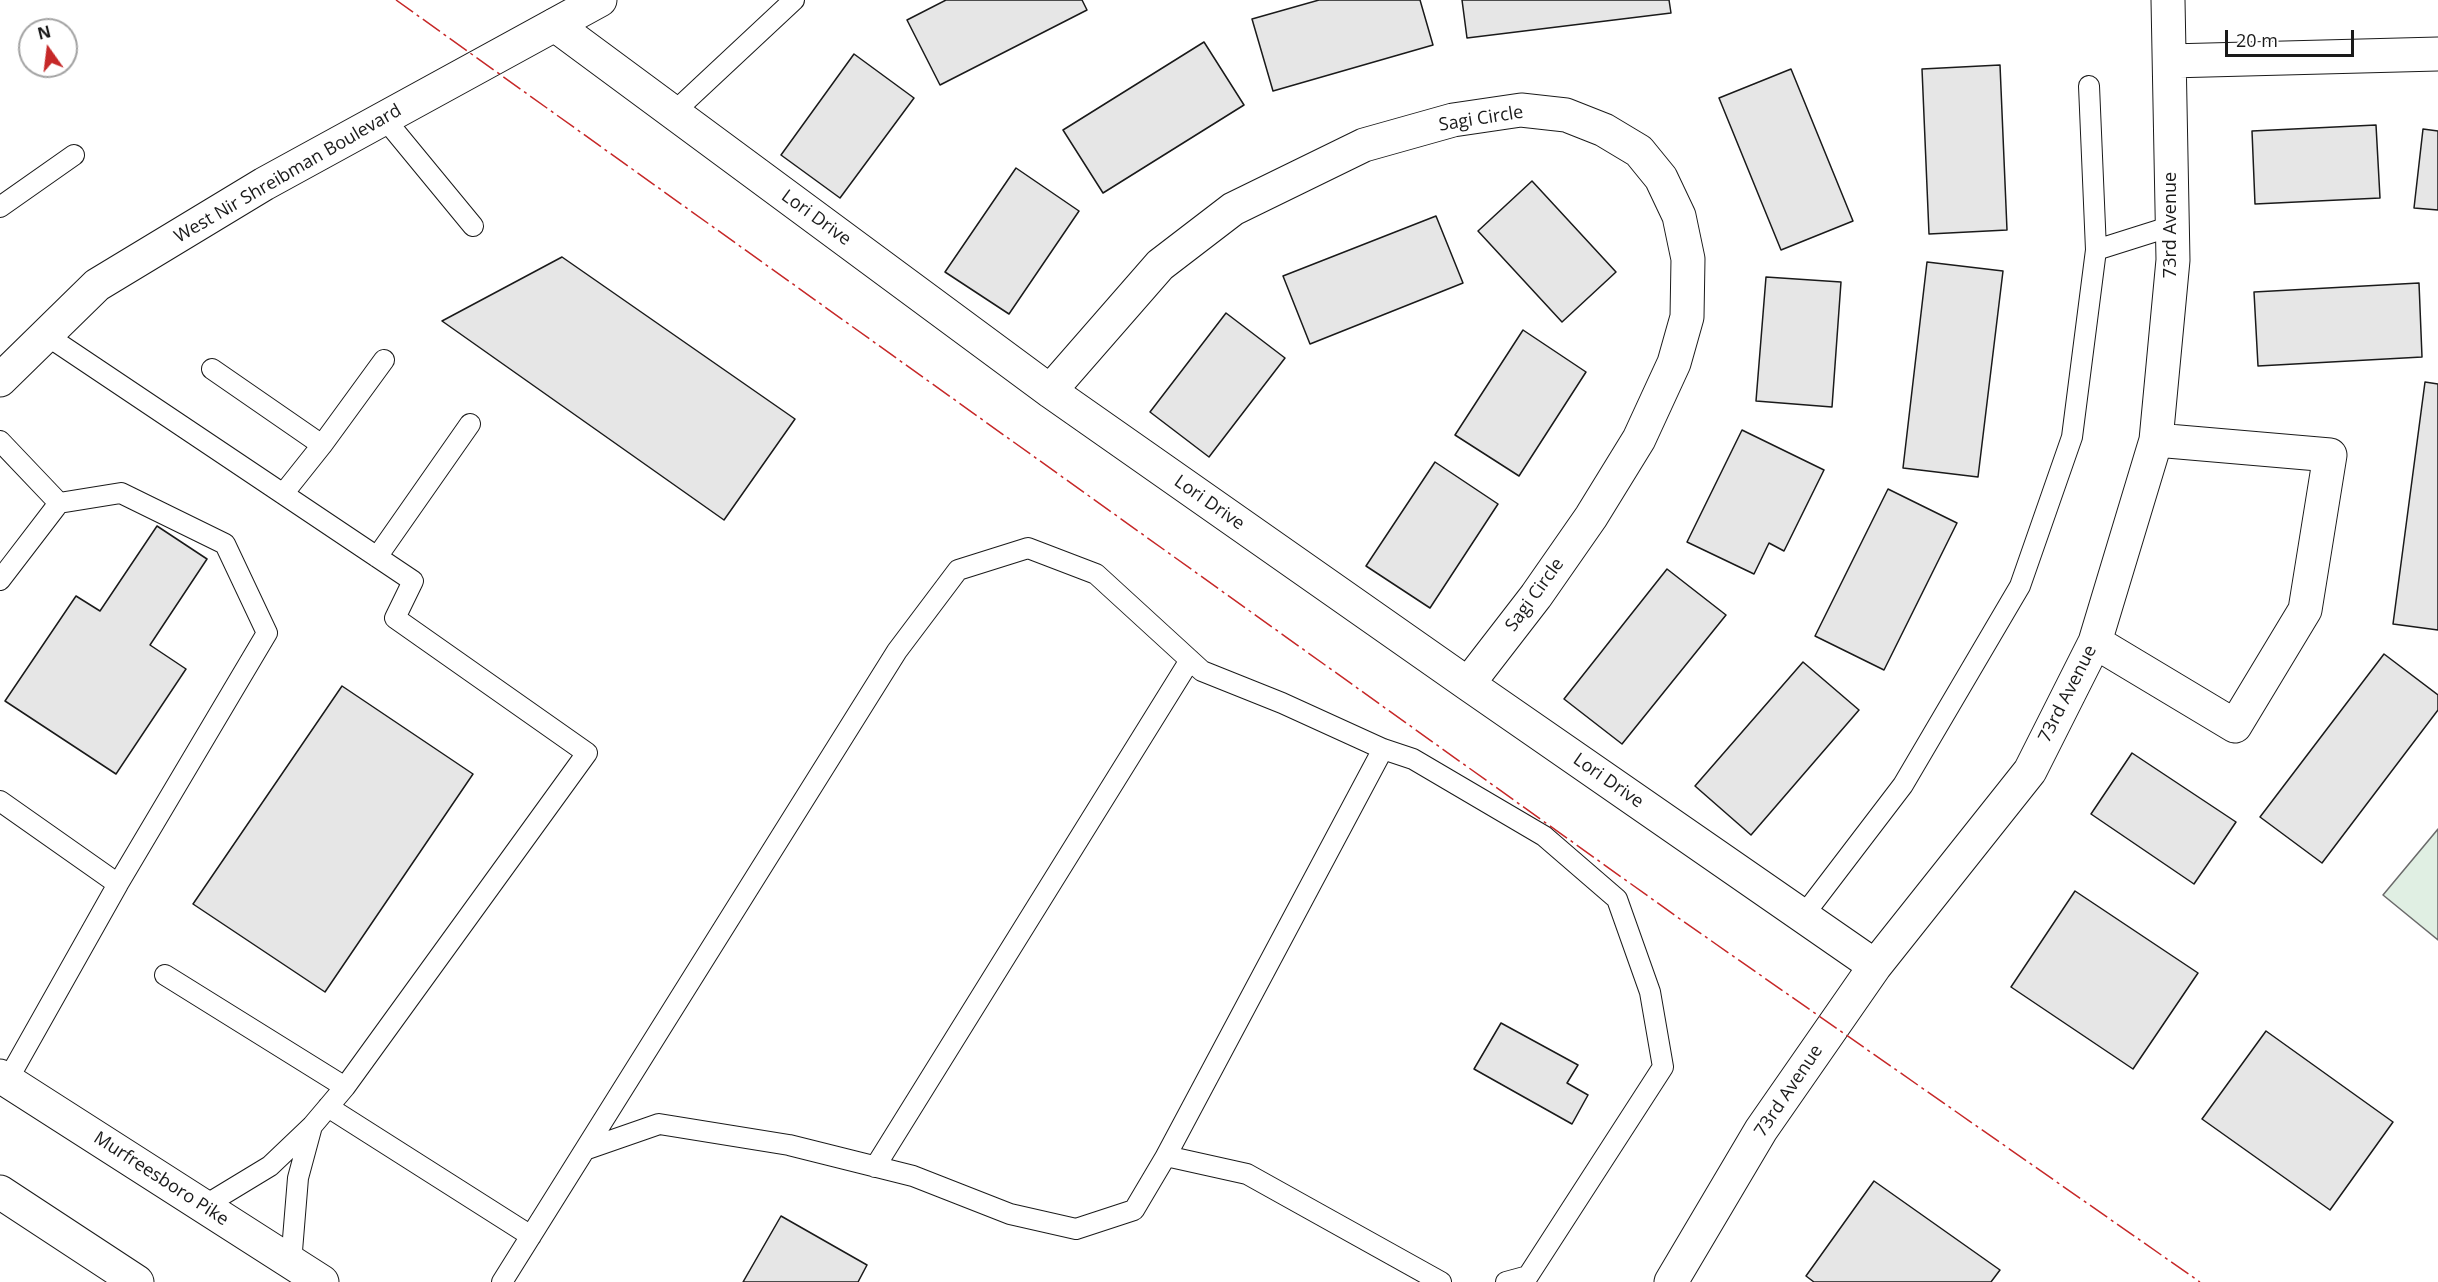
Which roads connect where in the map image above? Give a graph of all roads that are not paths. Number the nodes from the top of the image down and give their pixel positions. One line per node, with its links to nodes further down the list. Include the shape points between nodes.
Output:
1 (600, 0): 4 (street, West Nir Shreibman Boulevard)
2 (794, 0): 8 (lane)
3 (2168, 0): 6 (street, 73rd Avenue)
4 (555, 25): 8 (street, Lori Drive); 9 (street, West Nir Shreibman Boulevard)
5 (2438, 54): 6 (street)
6 (2170, 61): 13 (street, 73rd Avenue)
7 (2089, 86): 14 (lane)
8 (673, 113): 19 (street, Lori Drive)
9 (384, 118): 12 (lane); 15 (street, West Nir Shreibman Boulevard, via 264,184 97,285)
10 (74, 155): 11 (lane)
11 (0, 207)
12 (473, 226)
13 (2172, 226): 14 (lane); 21 (street, 73rd Avenue, via 2173,260)
14 (2096, 250): 34 (lane, via 2072,437 2020,586 1903,785)
15 (46, 335): 18 (street, West Nir Shreibman Boulevard); 24 (lane)
16 (384, 360): 23 (lane)
17 (212, 369): 23 (lane)
18 (0, 380)
19 (1050, 391): 30 (street, Lori Drive); 30 (street, Sagi Circle, via 1160,265 1233,209 1364,145 1453,120 1521,110 1566,115 1604,130 1639,151 1661,178 1679,216 1688,259 1687,317 1674,363 1639,438 1591,517)
20 (470, 424): 26 (lane)
21 (2156, 440): 28 (street, 73rd Avenue); 28 (street, via 2330,455 2305,610 2235,726)
22 (0, 441): 25 (lane)
23 (322, 445): 24 (lane)
24 (284, 494): 26 (lane)
25 (59, 503): 27 (lane); 33 (lane, via 121,493 225,544 267,633)
26 (377, 557): 38 (lane, via 413,581 395,618 587,753)
27 (0, 580)
28 (2095, 642): 35 (street, 73rd Avenue, via 2030,771)
29 (1190, 660): 31 (lane, via 1202,671); 41 (lane, via 1096,574 1028,548 958,570 897,651); 43 (lane)
30 (1468, 684): 34 (street, Lori Drive)
31 (1383, 749): 42 (lane); 52 (lane, via 1413,759 1544,836 1617,899 1650,992 1663,1067 1528,1276)
32 (0, 801): 33 (lane)
33 (118, 884): 37 (lane)
34 (1803, 916): 35 (street, Lori Drive)
35 (1875, 966): 53 (street, 73rd Avenue, via 1761,1130)
36 (165, 975): 38 (lane)
37 (4, 1079): 45 (street, Murfreesboro Pike)
38 (345, 1087): 39 (lane)
39 (328, 1107): 40 (lane); 46 (lane)
40 (312, 1126): 45 (lane, via 270,1166); 47 (lane, via 298,1178)
41 (587, 1149): 43 (lane, via 659,1124 789,1144); 46 (lane)
42 (1166, 1156): 43 (lane, via 1134,1210 1076,1229 1010,1214 913,1176); 51 (lane, via 1247,1174)
43 (875, 1167)
44 (0, 1192): 48 (street)
45 (204, 1206): 47 (street, Murfreesboro Pike)
46 (531, 1236): 50 (lane)
47 (291, 1263): 49 (street, Murfreesboro Pike)
48 (137, 1282)
49 (322, 1282)
50 (502, 1282)
51 (1441, 1282)
52 (1506, 1282)
53 (1671, 1282)

